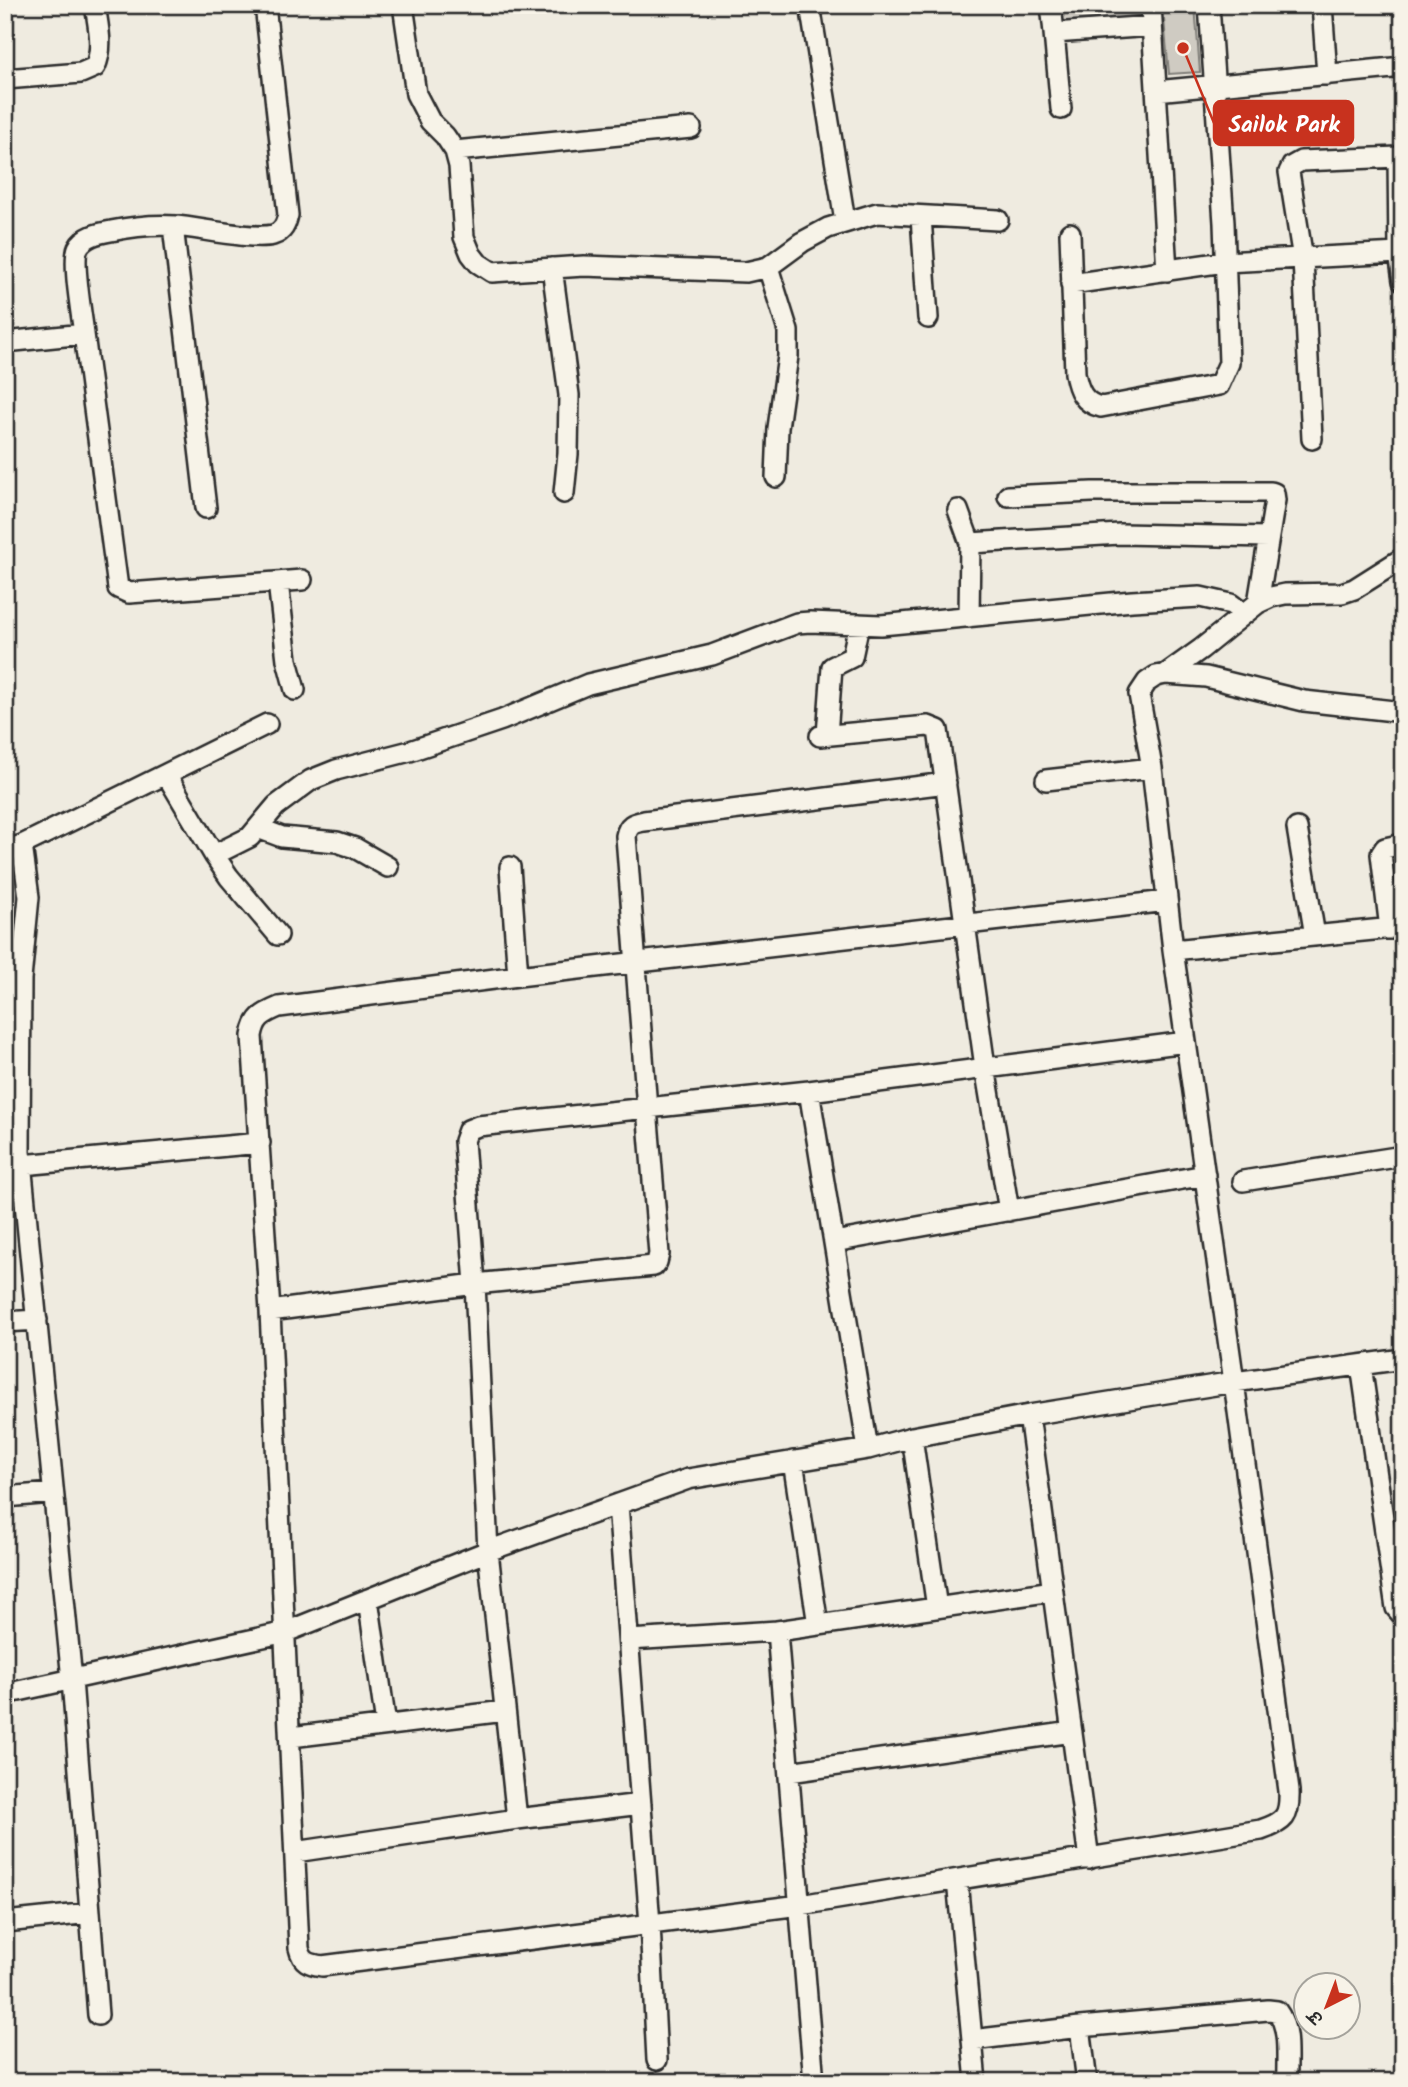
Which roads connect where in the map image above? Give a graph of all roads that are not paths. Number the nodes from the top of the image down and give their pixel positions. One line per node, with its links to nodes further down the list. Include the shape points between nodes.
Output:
1 (95, 5): 13 (street, via 101,43 95,67 81,73)
2 (265, 5): 23 (street, via 286,224 272,235)
3 (404, 5): 18 (street, via 416,94 430,121)
4 (810, 5): 22 (street)
5 (1051, 5): 10 (street)
6 (1151, 5): 9 (street)
7 (1209, 5): 14 (street)
8 (1322, 5): 12 (street)
9 (1152, 26): 10 (street); 15 (street)
10 (1054, 33): 16 (street)
11 (1403, 67): 12 (street)
12 (1327, 75): 14 (street)
13 (5, 79)
14 (1214, 85): 15 (street); 27 (street)
15 (1156, 90): 30 (street)
16 (1061, 109)
17 (691, 128): 18 (street)
18 (455, 151): 29 (street, via 464,237 478,263 492,272)
19 (1400, 157): 25 (street); 26 (street, via 1301,161 1292,166 1288,177)
20 (921, 217): 21 (street); 22 (street, via 877,213); 33 (street)
21 (998, 220)
22 (845, 221): 28 (street, via 802,242)
23 (173, 226): 34 (street, via 101,232 78,248); 40 (street)
24 (1070, 233): 32 (street)
25 (1399, 253): 26 (street); 31 (street)
26 (1303, 259): 27 (street); 36 (street)
27 (1224, 262): 30 (street); 32 (street, via 1229,363 1219,385 1101,407 1091,405 1077,386)
28 (768, 267): 29 (street, via 746,272); 37 (street, via 788,331)
29 (552, 268): 38 (street, via 569,395)
30 (1167, 271): 32 (street)
31 (1403, 281)
32 (1070, 284)
33 (928, 318)
34 (84, 334): 35 (street); 46 (street, via 118,588 129,593)
35 (5, 342)
36 (1312, 439)
37 (776, 477)
38 (565, 493)
39 (1007, 496): 42 (street, via 1271,492 1275,500)
40 (206, 508)
41 (958, 510): 43 (street)
42 (1268, 537): 43 (street, via 1120,534); 47 (street)
43 (970, 543): 48 (street)
44 (1403, 558): 47 (street, via 1342,593 1285,594)
45 (302, 580): 46 (street)
46 (278, 582): 51 (street)
47 (1250, 608): 48 (street, via 1200,597); 50 (street)
48 (969, 617): 49 (street)
49 (859, 624): 57 (street, via 852,657 832,667 823,736 933,726 941,737); 58 (street, via 797,624 712,655 588,684 491,724 311,780 276,806)
50 (1166, 674): 52 (street, via 1216,679 1304,701); 54 (street, via 1147,682 1139,694)
51 (295, 690)
52 (1403, 712)
53 (267, 724): 55 (street)
54 (1152, 768): 56 (street); 65 (street)
55 (166, 774): 61 (street); 62 (street)
56 (1046, 780)
57 (946, 783): 66 (street); 71 (street, via 633,824 625,836)
58 (258, 828): 62 (street); 63 (street, via 282,836 337,842)
59 (1297, 828): 69 (street)
60 (1403, 844): 67 (street, via 1385,848 1381,854)
61 (14, 847): 79 (street, via 29,897 21,979)
62 (214, 855): 68 (street)
63 (388, 867)
64 (510, 867): 72 (street)
65 (1167, 901): 66 (street); 70 (street)
66 (965, 923): 71 (street); 74 (street)
67 (1396, 928): 69 (street)
68 (278, 935)
69 (1315, 936): 70 (street)
70 (1173, 950): 73 (street)
71 (635, 962): 72 (street); 76 (street)
72 (518, 976): 77 (street, via 279,1007 263,1014 255,1021 252,1036)
73 (1186, 1042): 74 (street); 80 (street)
74 (985, 1067): 75 (street); 82 (street)
75 (809, 1091): 76 (street); 83 (street)
76 (647, 1108): 84 (street, via 468,1130 464,1141); 84 (street, via 659,1254 654,1266)
77 (260, 1143): 79 (street); 85 (street)
78 (1403, 1156): 81 (street)
79 (22, 1166): 86 (street)
80 (1205, 1175): 82 (street); 90 (street)
81 (1243, 1181)
82 (1009, 1211): 83 (street)
83 (834, 1242): 93 (street)
84 (475, 1284): 85 (street); 98 (street)
85 (270, 1311): 105 (street)
86 (37, 1320): 87 (street); 95 (street)
87 (5, 1322)
88 (1403, 1359): 89 (street)
89 (1361, 1365): 90 (street); 102 (street, via 1396,1608)
90 (1234, 1382): 91 (street); 117 (street, via 1289,1809 1282,1821 1261,1830)
91 (1029, 1415): 92 (street); 99 (street)
92 (912, 1437): 93 (street); 101 (street)
93 (868, 1449): 94 (street)
94 (793, 1461): 97 (street, via 688,1479); 103 (street)
95 (53, 1493): 96 (street); 107 (street)
96 (5, 1497)
97 (618, 1504): 98 (street); 106 (street)
98 (488, 1551): 100 (street); 109 (street)
99 (1053, 1591): 101 (street); 111 (street)
100 (368, 1599): 105 (street); 110 (street)
101 (937, 1608): 103 (street)
102 (1403, 1616)
103 (818, 1625): 104 (street)
104 (777, 1631): 106 (street); 113 (street)
105 (286, 1632): 107 (street); 112 (street)
106 (629, 1640): 114 (street)
107 (72, 1680): 108 (street); 120 (street)
108 (5, 1694)
109 (505, 1711): 110 (street); 115 (street)
110 (386, 1725): 112 (street)
111 (1072, 1732): 113 (street); 117 (street)
112 (291, 1737): 116 (street)
113 (789, 1772): 119 (street)
114 (641, 1804): 115 (street); 122 (street)
115 (517, 1819): 116 (street)
116 (295, 1852): 122 (street, via 299,1948 301,1958 310,1965)
117 (1089, 1859): 118 (street)
118 (957, 1880): 119 (street); 125 (street)
119 (800, 1905): 122 (street); 127 (street)
120 (90, 1913): 121 (street); 123 (street)
121 (5, 1922)
122 (650, 1924): 126 (street)
123 (98, 2015)
124 (1080, 2027): 125 (street); 129 (street); 130 (street, via 1277,2011 1285,2028)
125 (972, 2040): 128 (street)
126 (657, 2060)
127 (814, 2082)
128 (976, 2082)
129 (1087, 2082)
130 (1287, 2082)

